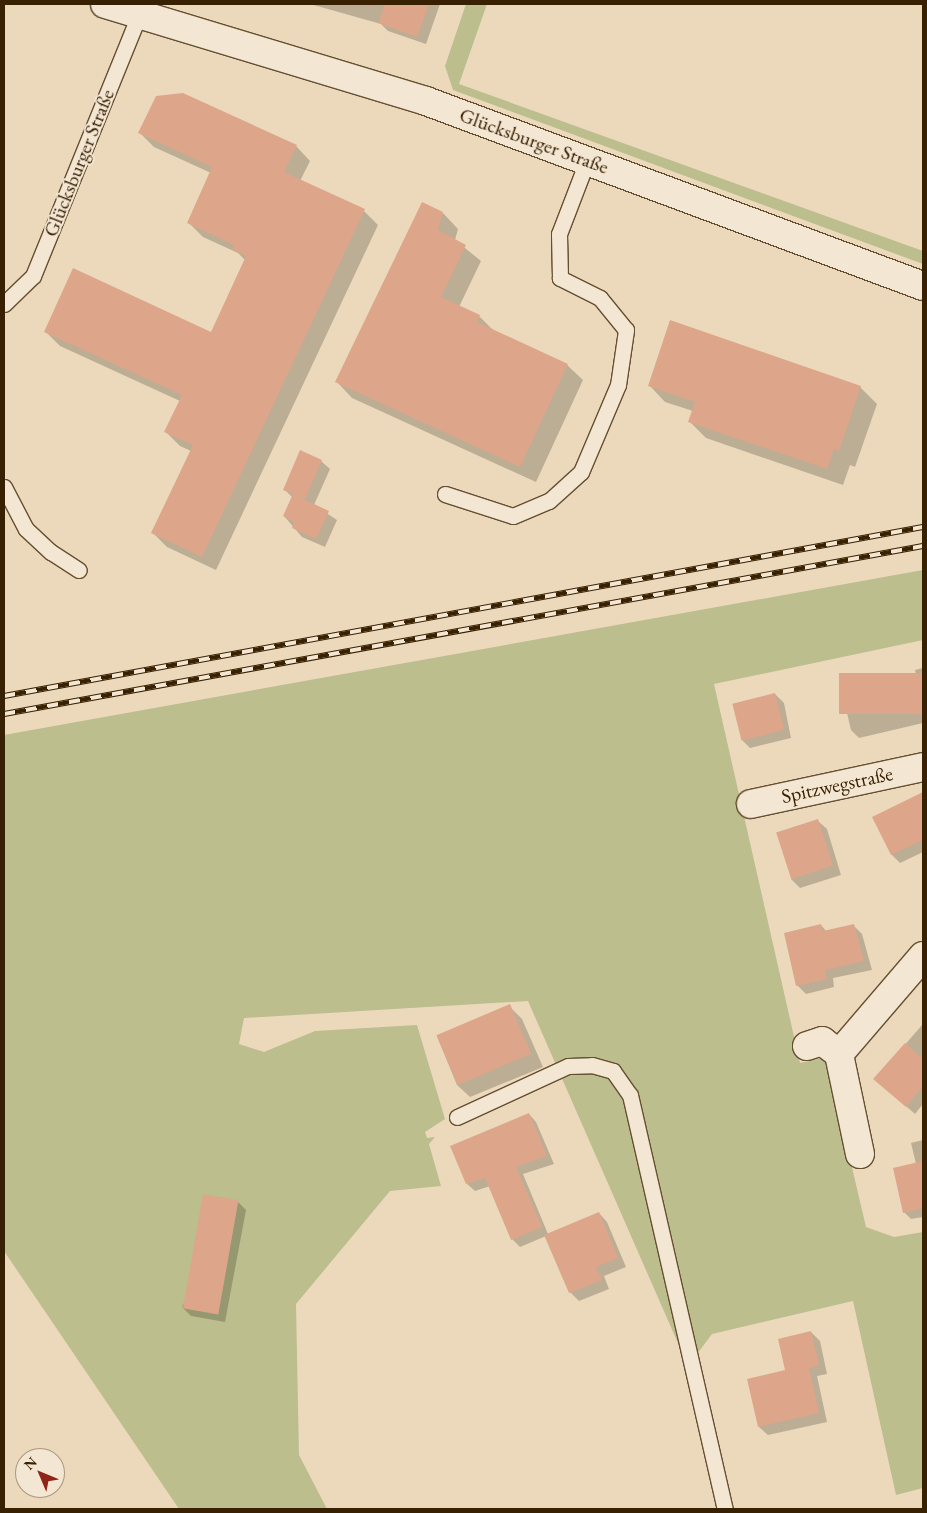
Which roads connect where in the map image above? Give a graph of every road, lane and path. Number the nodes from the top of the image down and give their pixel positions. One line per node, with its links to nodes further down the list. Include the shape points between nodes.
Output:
1 (106, 4): 2 (main road, Glücksburger Straße)
2 (142, 8): 3 (main road, Glücksburger Straße, via 426,102); 5 (lane, Glücksburger Straße, via 32,276)
3 (587, 160): 4 (main road, Glücksburger Straße); 7 (lane, via 559,234 560,278 600,298 626,330 618,385 581,472 549,501 513,516)
4 (923, 286)
5 (4, 304)
6 (4, 487): 8 (lane, via 26,528 51,552)
7 (444, 494)
8 (79, 570)
9 (923, 767): 10 (main road, Spitzwegstraße)
10 (751, 804)
11 (923, 956): 13 (main road)
12 (807, 1046): 13 (main road, via 822,1041)
13 (839, 1054): 15 (main road)
14 (457, 1117): 16 (lane, via 568,1066 592,1064 614,1071 630,1095)
15 (860, 1154)
16 (725, 1509)

